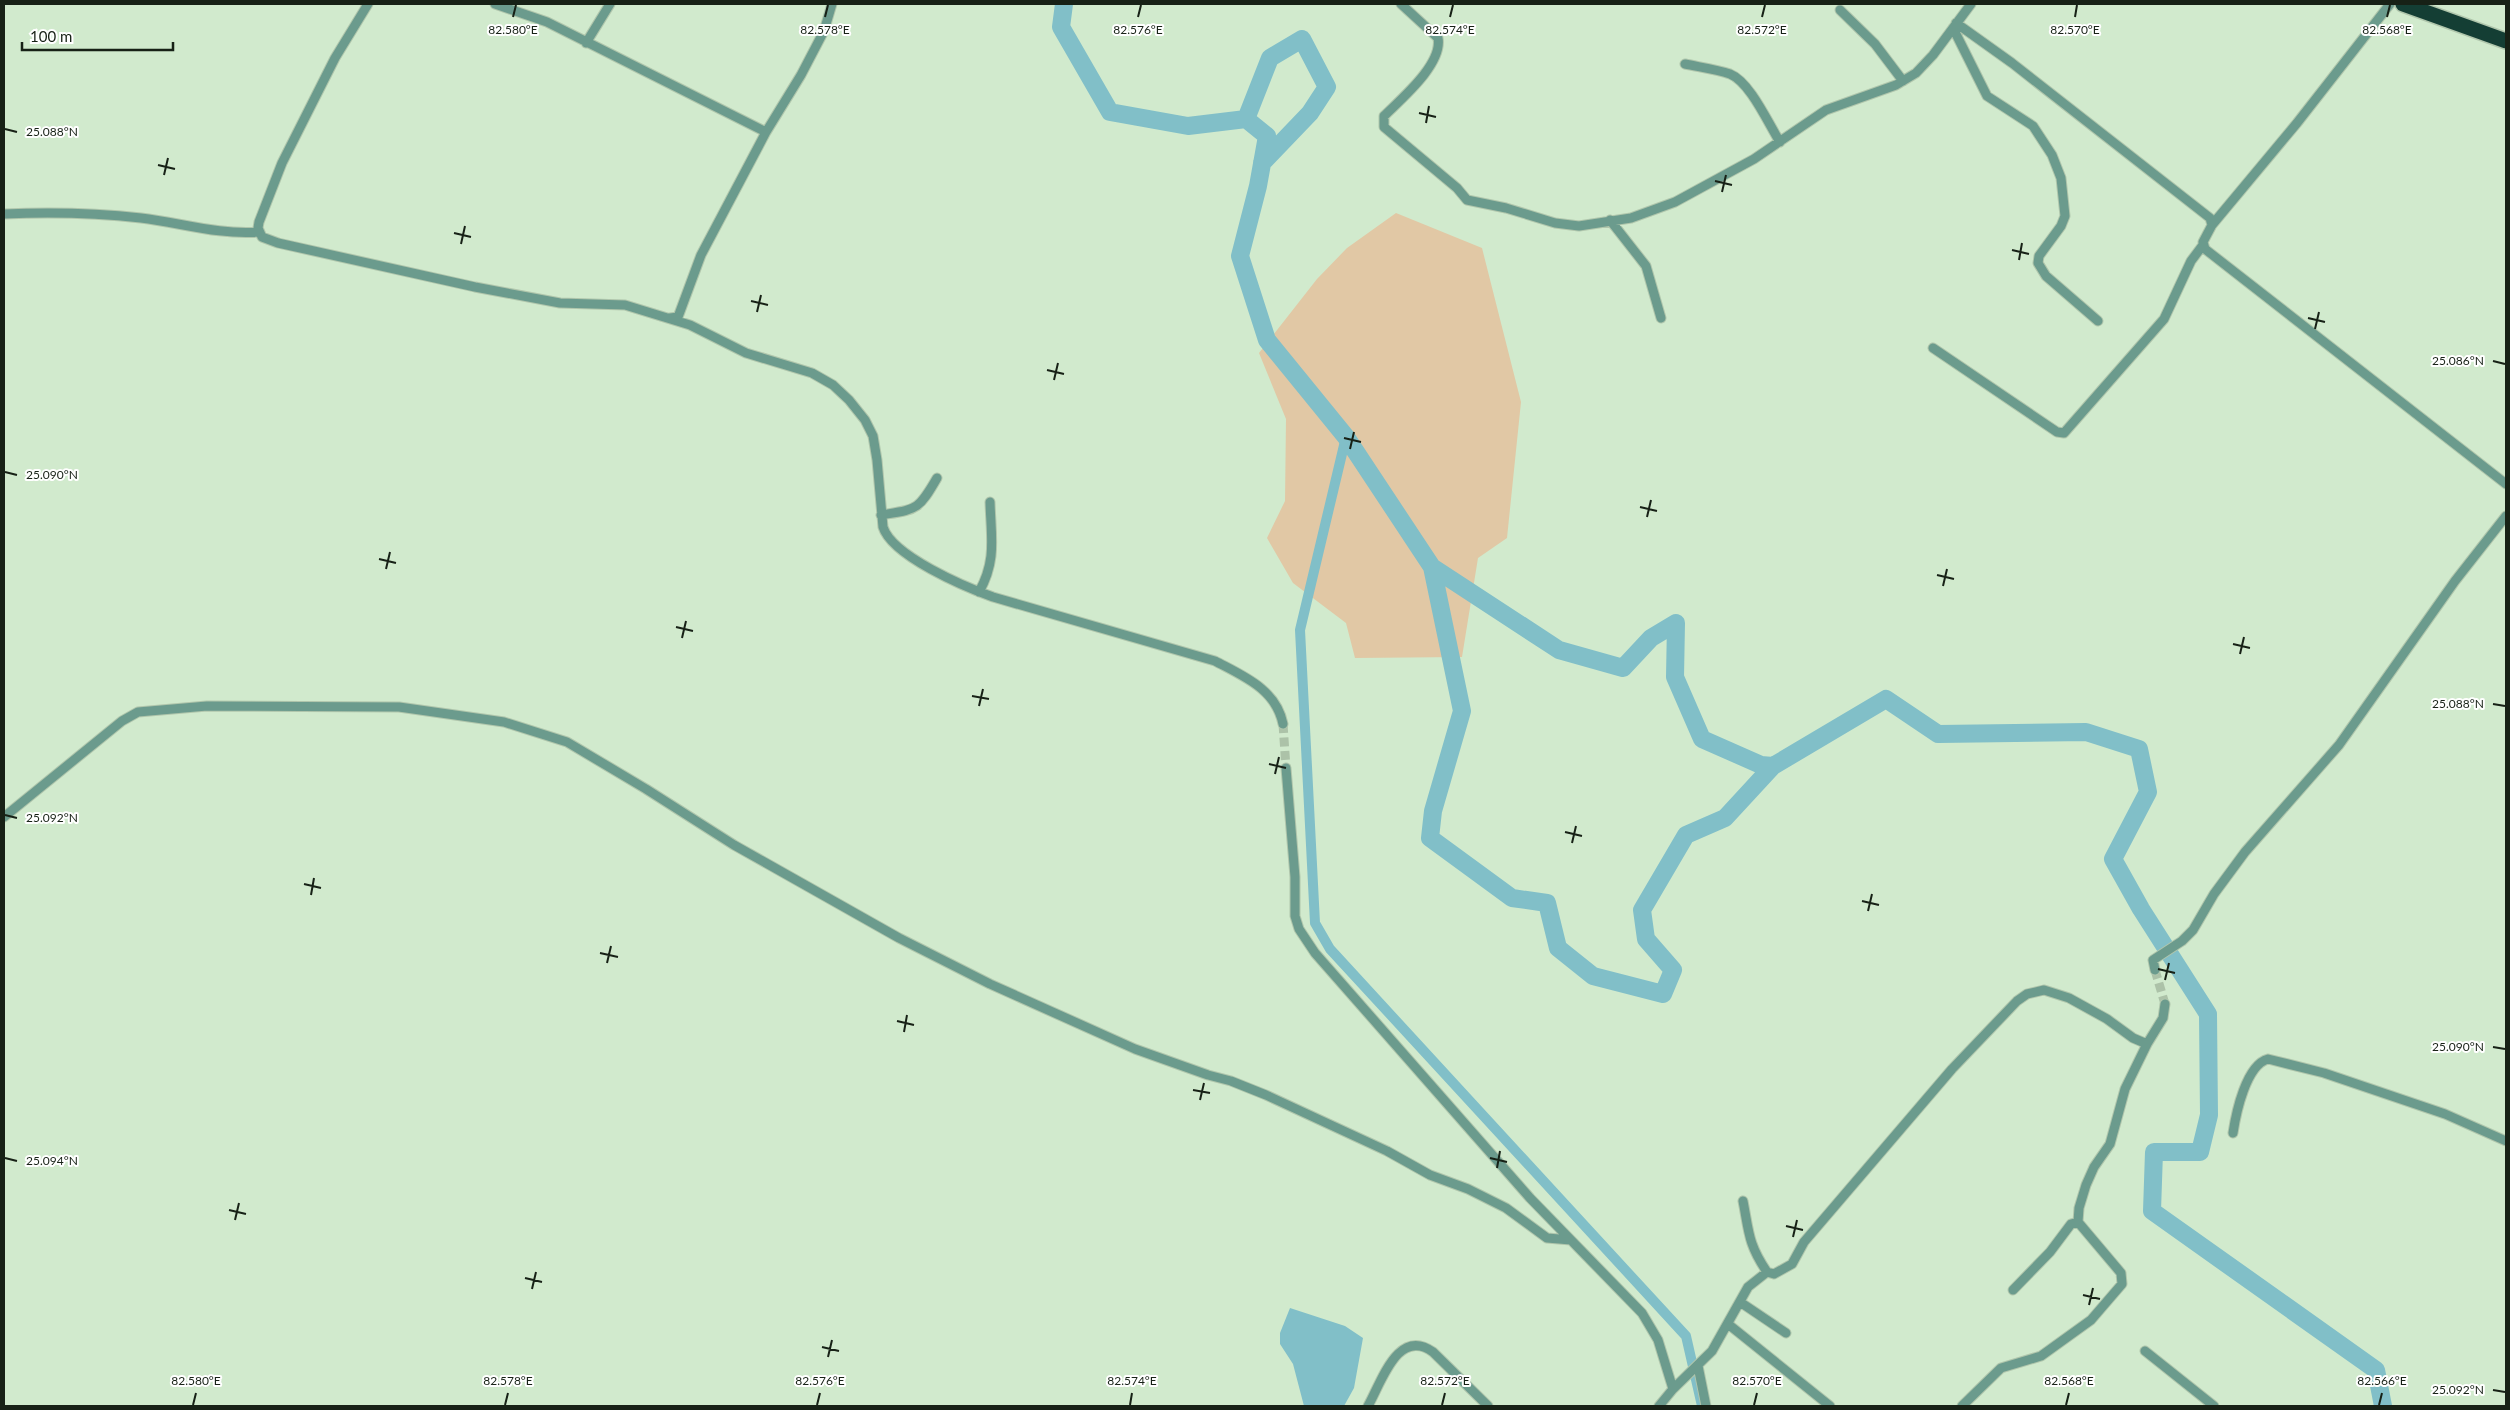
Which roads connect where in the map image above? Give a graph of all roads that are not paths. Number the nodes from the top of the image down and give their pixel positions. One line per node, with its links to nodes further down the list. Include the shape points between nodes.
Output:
1 (368, 4): 20 (street, via 335,58 282,164 259,222)
2 (495, 4): 12 (street, via 547,22)
3 (610, 4): 12 (street)
4 (832, 4): 15 (street, via 824,31)
5 (1401, 4): 18 (street, via 1438,38 1439,50 1418,83 1384,116 1383,124 1388,132 1457,188 1467,200 1568,226)
6 (1971, 4): 10 (street)
7 (2390, 4): 19 (street)
8 (2403, 4): 11 (highway)
9 (1840, 10): 14 (street, via 1875,44)
10 (1955, 26): 14 (street, via 1923,67); 19 (street, via 2012,64 2210,218); 24 (street, via 1987,96 2033,126 2052,156 2061,178 2066,216 2039,256 2038,263 2046,276)
11 (2506, 41)
12 (586, 43): 15 (street, via 673,83)
13 (1685, 64): 16 (street, via 1739,79)
14 (1904, 81): 16 (street, via 1826,110)
15 (766, 132): 22 (street, via 701,255 678,317)
16 (1780, 142): 18 (street, via 1675,202 1631,218)
17 (4, 214): 20 (street, via 48,212 142,218 228,234)
18 (1610, 220): 23 (street, via 1646,266)
19 (2212, 225): 21 (street)
20 (259, 232): 22 (street, via 266,239 278,243 475,287 560,303 625,305)
21 (2203, 245): 25 (street, via 2191,262 2164,319 2064,433 2057,432); 27 (street, via 2205,250)
22 (670, 318): 29 (street, via 746,353 812,373 833,385 865,420 873,436)
23 (1661, 318)
24 (2098, 321)
25 (1933, 348)
26 (937, 478): 29 (street, via 917,507)
27 (2506, 484)
28 (990, 502): 31 (street, via 992,559 988,576)
29 (881, 515): 31 (street, via 885,534 899,548 930,568)
30 (2506, 516): 35 (street, via 2455,581 2339,744 2246,852 2192,930 2182,941 2152,961)
31 (979, 592): 32 (street, via 1215,661 1269,694 1281,712)
32 (1283, 724)
33 (1286, 768): 42 (street, via 1295,916 1299,929 1315,953 1530,1198)
34 (4, 817): 42 (street, via 122,720 138,712 208,706 361,706 416,708 504,722 567,742 734,845 899,938 990,984 1135,1049 1266,1095 1387,1151 1430,1175 1506,1208 1547,1238)
35 (2155, 970)
36 (2165, 1004): 37 (street, via 2163,1018)
37 (2147, 1044): 41 (street, via 2125,1089 2110,1144 2086,1186); 43 (street, via 2069,998 2044,990 2027,994 1952,1069 1804,1242 1792,1264 1774,1274)
38 (2233, 1133): 39 (street, via 2244,1088 2258,1066 2268,1059 2324,1073 2445,1114)
39 (2506, 1141)
40 (1743, 1200): 43 (street, via 1749,1239)
41 (2078, 1222): 44 (street, via 2071,1224 2050,1252); 56 (street, via 2121,1273 2122,1284 2091,1320 2041,1356 2001,1368)
42 (1571, 1240): 50 (street, via 1652,1326)
43 (1767, 1272): 45 (street, via 1748,1287)
44 (2013, 1290)
45 (1740, 1302): 46 (street); 47 (street)
46 (1728, 1324): 49 (street, via 1712,1351); 55 (street)
47 (1786, 1333)
48 (2145, 1351): 57 (street)
49 (1698, 1366): 50 (street); 54 (street)
50 (1675, 1387): 53 (street)
51 (1368, 1406): 52 (street, via 1400,1350 1416,1344 1433,1352)
52 (1488, 1406)
53 (1659, 1406)
54 (1706, 1406)
55 (1830, 1406)
56 (1962, 1406)
57 (2214, 1406)

